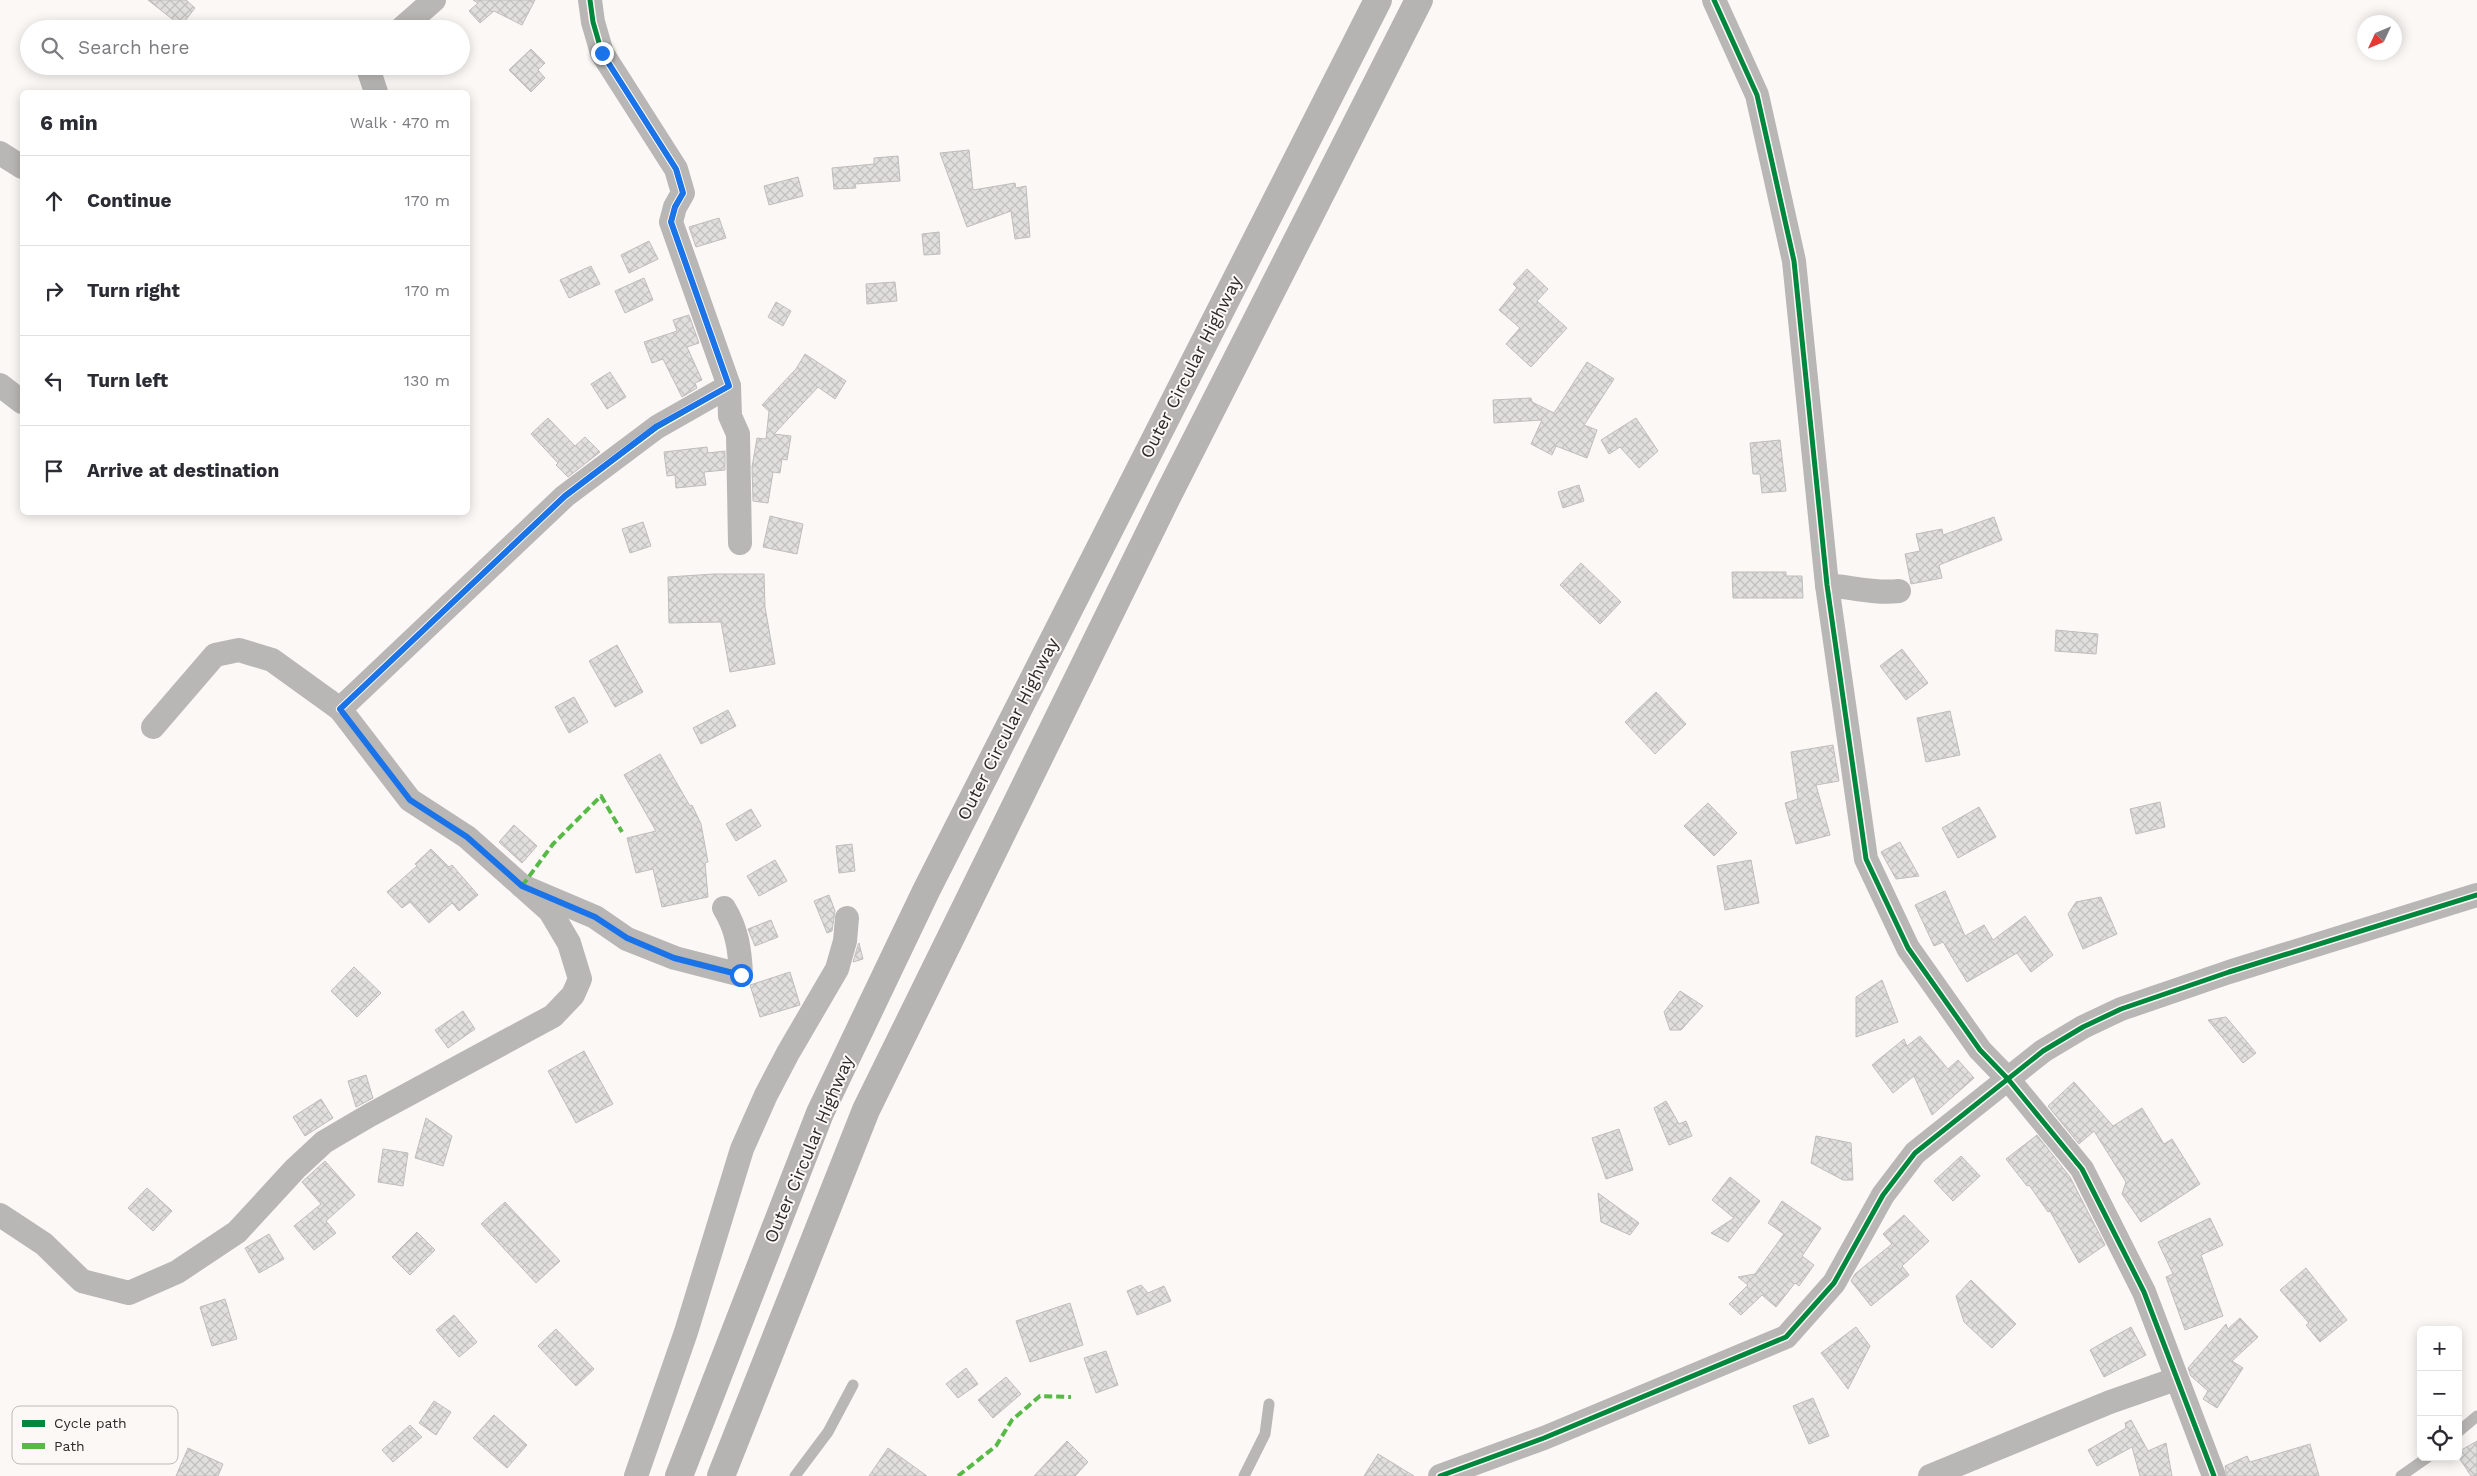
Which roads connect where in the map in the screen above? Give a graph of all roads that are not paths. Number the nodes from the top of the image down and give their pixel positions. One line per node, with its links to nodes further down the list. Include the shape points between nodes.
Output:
1 (434, 0): 6 (street)
2 (590, 0): 12 (street, via 592,22 602,53 676,169 683,193 671,222)
3 (1378, 0): 32 (highway, Outer Circular Highway, via 1099,548 820,1113)
4 (1420, 0): 33 (highway, via 1168,495 866,1110)
5 (1714, 0): 15 (street, via 1757,95 1794,261)
6 (411, 20)
7 (370, 75): 8 (street)
8 (375, 90)
9 (0, 153): 10 (street)
10 (20, 166)
11 (0, 385): 13 (street)
12 (729, 386): 14 (street, via 730,416 738,434); 17 (street, via 657,426 565,496)
13 (20, 400)
14 (740, 543)
15 (1827, 585): 16 (street, via 1882,593); 23 (street, via 1866,859 1908,948 1980,1050)
16 (1899, 591)
17 (340, 709): 18 (street, via 272,660 239,650 215,655); 19 (street, via 410,800 467,837)
18 (153, 727)
19 (522, 886): 21 (street, via 595,917 627,938 674,958 741,975 740,949 733,922); 24 (street, via 550,911 569,943 580,979 573,995 553,1016 324,1142 237,1232 177,1272 129,1293 82,1281 44,1244)
20 (2477, 895): 23 (street, via 2121,1009 2043,1051)
21 (724, 908)
22 (847, 918): 31 (street, via 837,969 784,1061 742,1149 686,1332)
23 (2008, 1079): 25 (street, via 2082,1169 2144,1292); 36 (street, via 1915,1153 1883,1195 1834,1282 1786,1337 1552,1435)
24 (0, 1215)
25 (2176, 1379): 37 (street, via 2110,1402); 38 (street)
26 (853, 1385): 34 (lane, via 828,1432)
27 (1268, 1404): 35 (lane, via 1265,1434)
28 (2477, 1416): 29 (lane)
29 (2462, 1429)
30 (2422, 1461): 39 (lane)
31 (636, 1476)
32 (679, 1476)
33 (722, 1476)
34 (795, 1476)
35 (1244, 1476)
36 (1440, 1476)
37 (1930, 1476)
38 (2214, 1476)
39 (2401, 1476)

